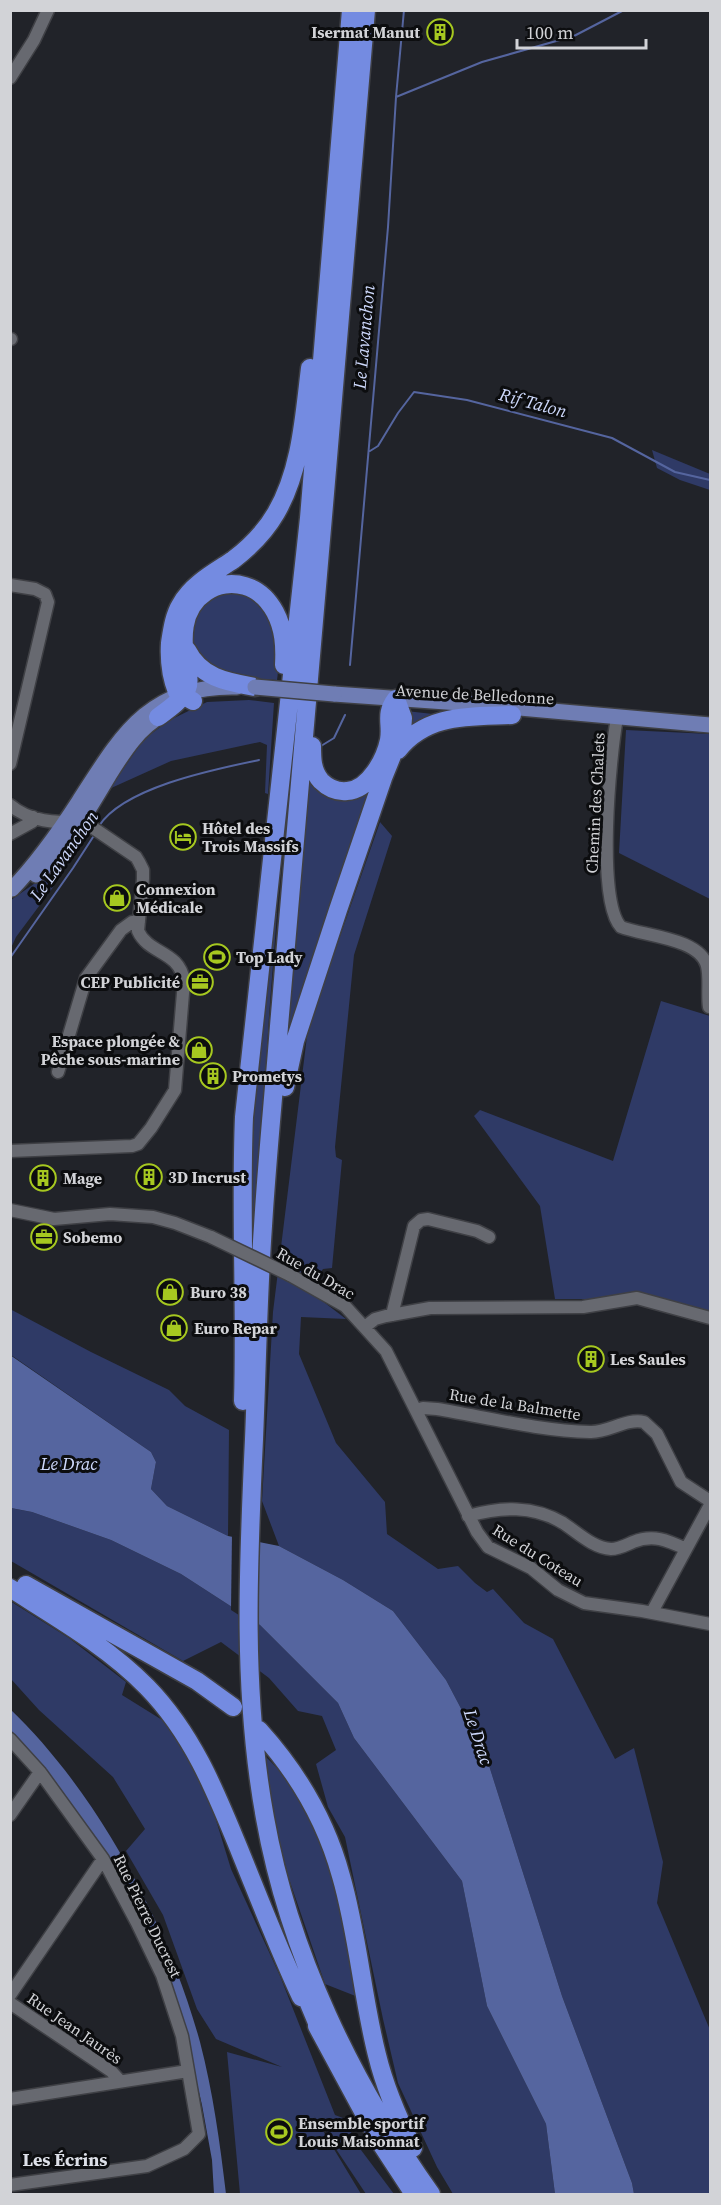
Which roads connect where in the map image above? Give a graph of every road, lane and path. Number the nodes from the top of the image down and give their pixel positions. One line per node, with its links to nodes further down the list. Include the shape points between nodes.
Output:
1 (48, 10): 4 (street)
2 (351, 10): 5 (highway)
3 (366, 10): 6 (highway)
4 (10, 78)
5 (342, 126): 9 (highway, via 335,142 315,334 291,480 274,517 258,538 195,587 182,602 170,649); 26 (highway, via 306,541)
6 (318, 579): 11 (highway, via 312,756 314,769 323,783 346,792 370,779 388,741); 30 (highway)
7 (10, 585): 17 (street, via 34,589 45,594 48,602)
8 (184, 641): 9 (highway, via 189,680); 10 (highway, via 193,661 204,671); 26 (highway, via 185,620 192,606 202,594 223,585 256,590 272,605 281,625 284,668)
9 (183, 691): 10 (main road, Avenue de Belledonne); 12 (main road, Avenue de Belledonne); 12 (highway, via 169,695)
10 (256, 691): 11 (main road, Avenue de Belledonne, bridge)
11 (394, 705): 13 (main road, Avenue de Belledonne); 14 (main road, Avenue de Belledonne, via 474,704); 16 (highway, via 403,718 403,727)
12 (161, 709): 18 (main road, via 140,718 120,739); 21 (main road, via 129,746)
13 (512, 715): 14 (main road, Avenue de Belledonne); 16 (highway, via 440,721 413,734)
14 (617, 718): 15 (main road, Avenue de Belledonne); 27 (street, Chemin des Chalets, via 606,862 612,912 621,927 677,942 700,953 708,969)
15 (711, 725)
16 (392, 758): 30 (highway, via 295,1041 285,1085 275,1169)
17 (10, 764)
18 (77, 804): 21 (main road, via 77,813); 22 (main road)
19 (10, 805): 20 (street)
20 (33, 817): 22 (street); 23 (street, via 32,822)
21 (85, 822): 22 (street); 24 (main road, via 48,865); 25 (street, via 136,857 143,870)
22 (64, 824): 24 (main road)
23 (10, 834)
24 (11, 890)
25 (139, 922): 28 (street, via 121,930 86,978); 29 (street, via 141,937 175,960 183,972 175,1090 138,1144)
26 (261, 951): 37 (highway, via 243,1150)
27 (709, 1007)
28 (58, 1072)
29 (10, 1151)
30 (267, 1182): 37 (highway)
31 (10, 1210): 35 (street, Rue du Drac, bridge, via 54,1219 110,1214 175,1223 290,1275 345,1306)
32 (489, 1237): 33 (street, via 428,1219 414,1226)
33 (392, 1315): 34 (street, via 430,1308 584,1307 637,1298); 35 (street)
34 (711, 1318)
35 (366, 1326): 36 (street, Rue du Coteau, via 390,1357)
36 (416, 1410): 38 (street, Rue de la Balmette, via 437,1409 592,1432 644,1422 657,1434 681,1482); 39 (street, Rue du Coteau)
37 (247, 1460): 45 (highway, via 237,1552)
38 (711, 1503): 40 (street)
39 (468, 1516): 40 (street, via 526,1509 545,1514 602,1547 611,1549 656,1538); 43 (street, Rue du Coteau, via 488,1546 531,1568 558,1590 590,1604)
40 (686, 1549): 43 (street)
41 (10, 1576): 46 (highway, via 197,1681)
42 (10, 1588): 54 (highway, via 125,1667 161,1702 189,1739 216,1791 279,1949)
43 (652, 1612): 44 (street, Rue du Coteau)
44 (711, 1624)
45 (243, 1650): 54 (highway, via 245,1761 259,1848 276,1913); 60 (highway, via 259,1783 290,1918 317,1990 350,2059)
46 (233, 1707)
47 (259, 1730): 61 (highway, via 295,1775 327,1834 346,1893 372,2034 385,2082 402,2125)
48 (10, 1739): 49 (street, Rue Pierre Ducrest)
49 (40, 1772): 50 (street); 51 (street, Rue Pierre Ducrest)
50 (10, 1815)
51 (103, 1859): 52 (street); 55 (street, Rue Pierre Ducrest, via 162,1975 182,2036)
52 (10, 1995)
53 (10, 2002): 56 (street, Rue Jean Jaurès)
54 (322, 2037): 59 (highway, via 378,2139)
55 (188, 2071): 56 (street); 58 (street, Rue Pierre Ducrest, via 199,2134 184,2148 147,2166)
56 (120, 2081): 57 (street)
57 (10, 2099)
58 (10, 2185)
59 (414, 2194)
60 (431, 2194)
61 (438, 2194)

